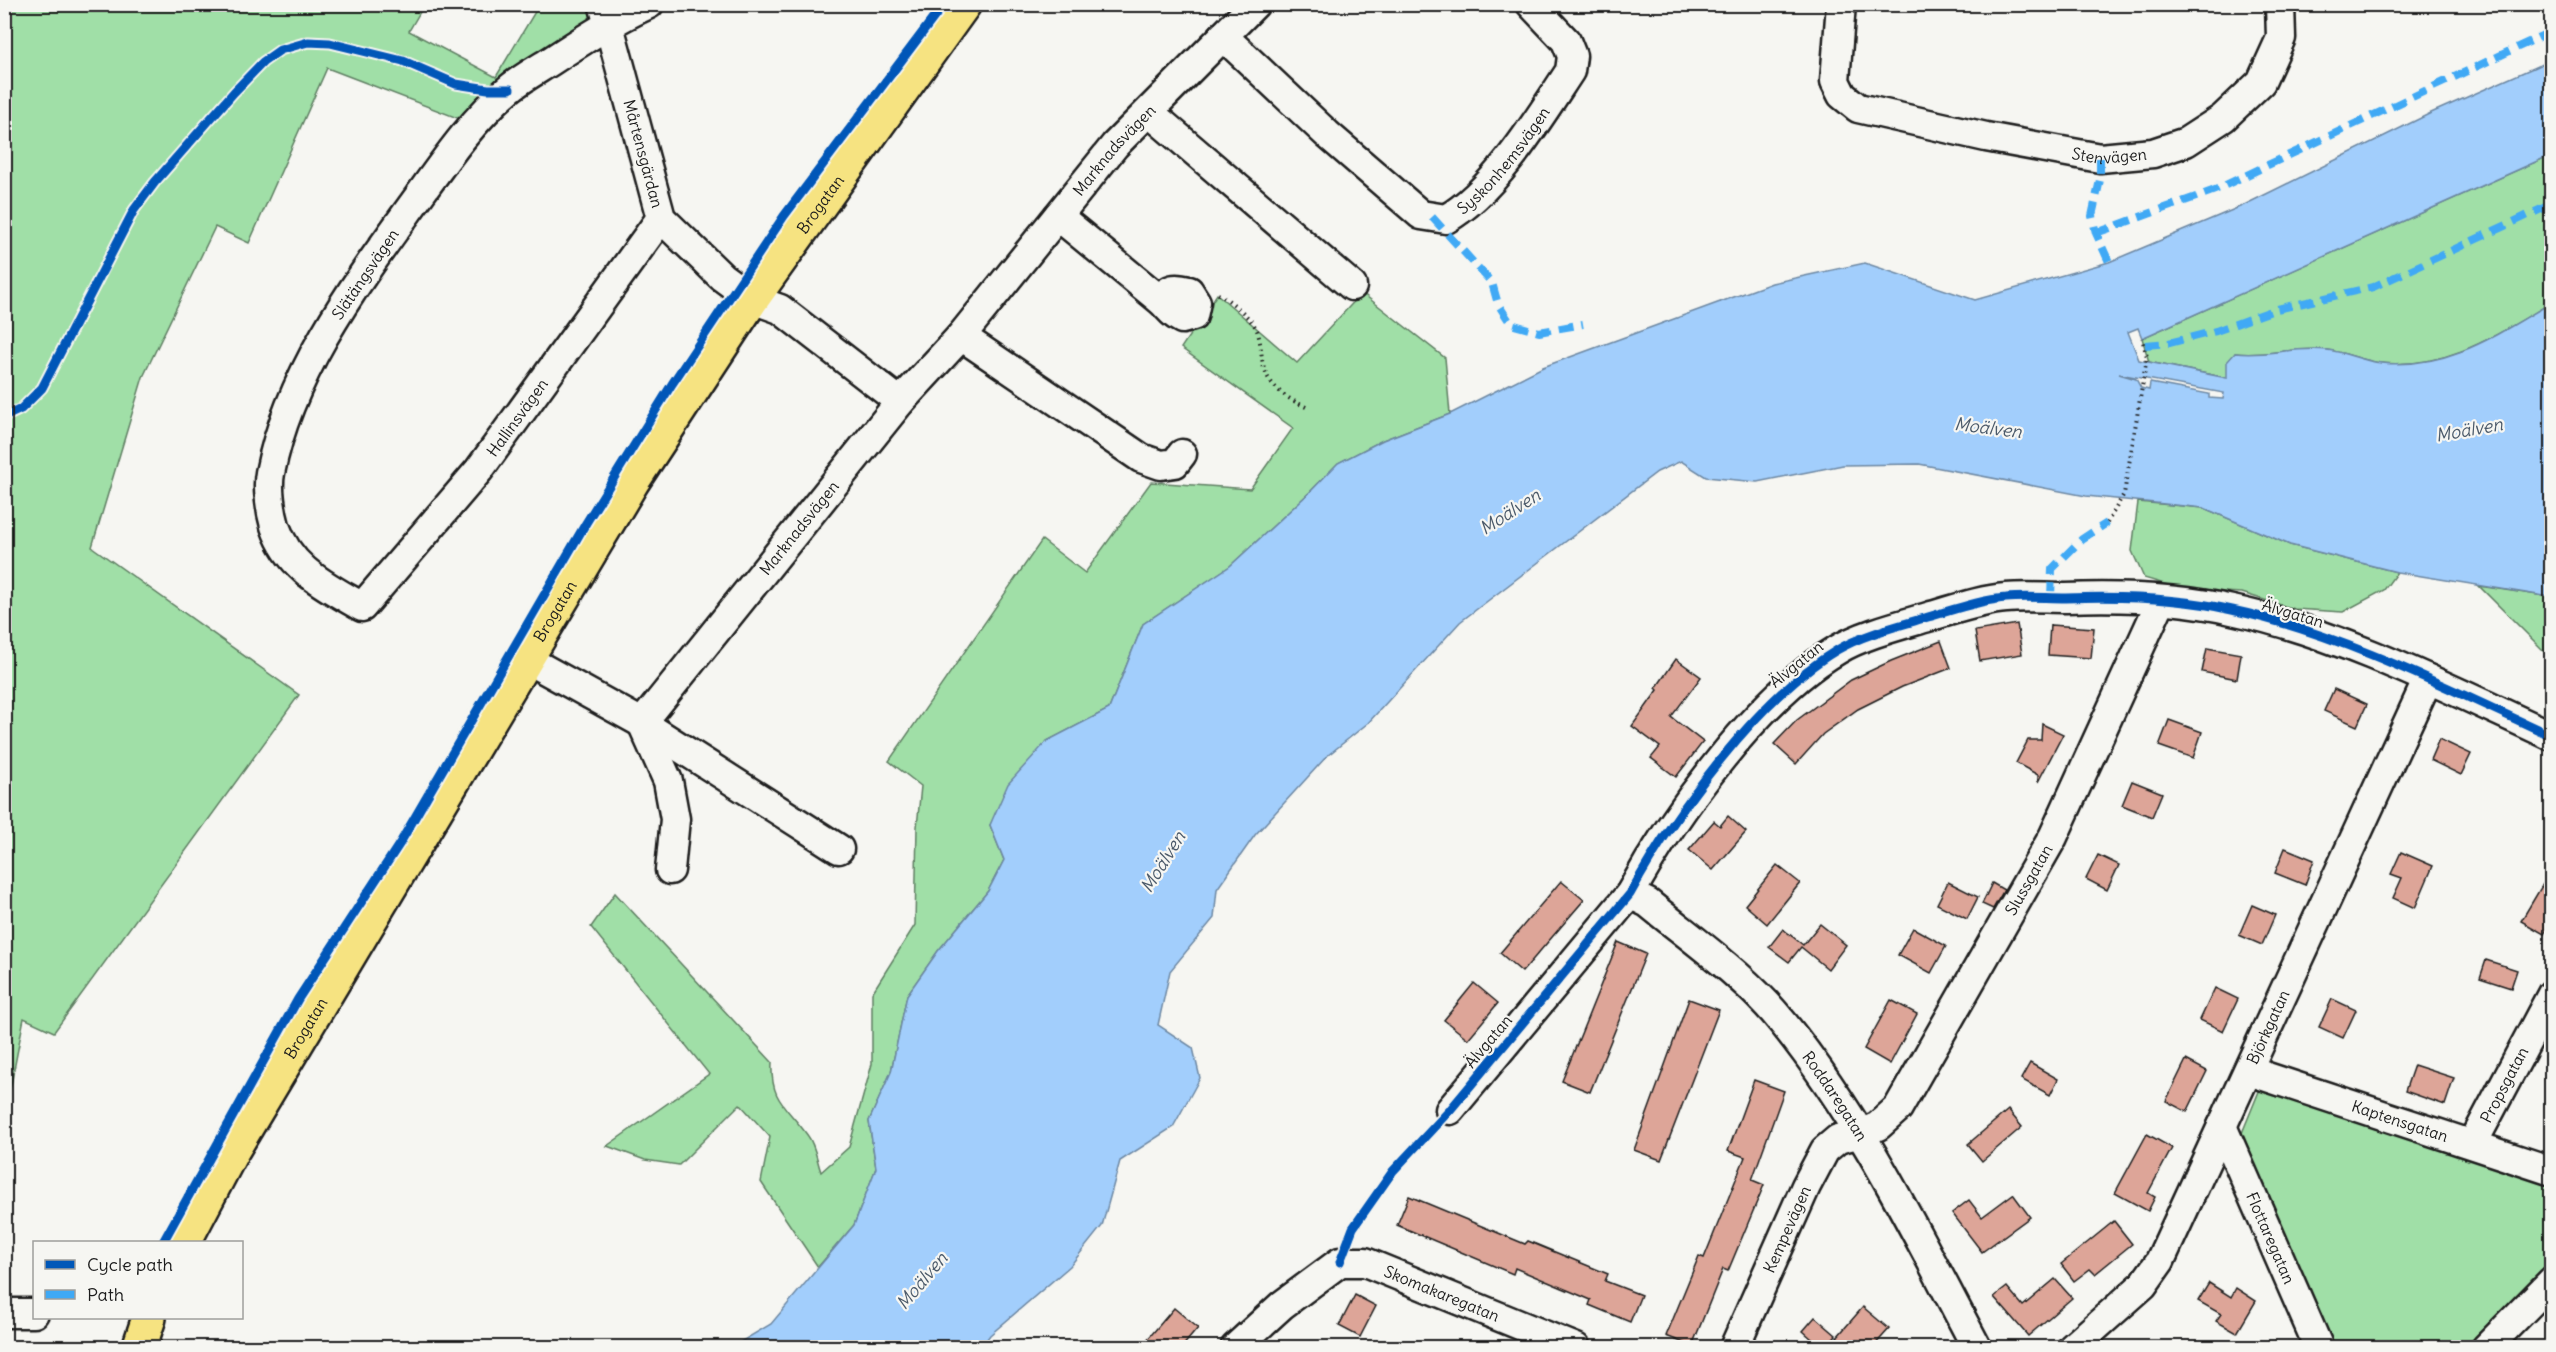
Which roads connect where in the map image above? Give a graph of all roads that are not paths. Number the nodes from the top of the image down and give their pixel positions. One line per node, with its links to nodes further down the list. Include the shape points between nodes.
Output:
1 (648, 4): 7 (street, Slätängsvägen)
2 (964, 4): 13 (main road, Brogatan)
3 (1255, 4): 8 (street, Marknadsvägen)
4 (1531, 4): 8 (street, Syskonhemsvägen, via 1566,41 1572,56 1570,71 1514,153 1461,211 1446,219 1421,215)
5 (1841, 4): 6 (street, Stenvägen, via 1836,81 1842,95 1858,108 2100,158 2153,153 2186,142 2223,118 2261,82 2281,38)
6 (2280, 4)
7 (606, 13): 11 (street, Mårtensgärdan); 19 (street, Slätängsvägen, via 510,89 473,124 348,296 306,372 282,430 269,475 275,526 290,557 308,575)
8 (1223, 36): 9 (street, Marknadsvägen)
9 (1149, 112): 10 (street, Marknadsvägen, via 1115,145); 12 (street)
10 (1058, 216): 14 (street, via 1172,314 1182,319 1193,316); 15 (street, Marknadsvägen)
11 (661, 218): 13 (street, Mårtensgärdan, via 722,277); 19 (street, Hallinsvägen, via 479,470)
12 (1352, 286)
13 (752, 299): 16 (street, Mårtensgärdan, via 780,309); 20 (main road, Brogatan, via 632,482)
14 (1196, 302)
15 (961, 336): 16 (street, Marknadsvägen); 17 (street, via 1141,458 1161,465 1175,463)
16 (900, 402): 22 (street, Marknadsvägen)
17 (1182, 454)
18 (2161, 601): 21 (street, Älvgatan, via 2231,609 2308,632); 26 (street, Älvgatan, via 2111,597 2005,598 1891,628 1838,649 1791,685 1755,720 1704,782); 31 (street, Slussgatan, via 2053,837 1898,1108 1878,1126)
19 (362, 607)
20 (526, 659): 22 (street); 34 (main road, Brogatan, via 231,1151)
21 (2428, 679): 23 (street, Älvgatan); 28 (street, Björkgatan)
22 (642, 723): 24 (street); 25 (street, via 668,781 675,819)
23 (2552, 736)
24 (838, 849)
25 (670, 870)
26 (1630, 894): 29 (street, Älvgatan); 31 (street, Roddaregatan, via 1648,903 1746,984 1783,1022)
27 (2552, 994): 32 (street, Propsgatan)
28 (2249, 1071): 30 (street, Björkgatan); 32 (street, Kaptensgatan)
29 (1450, 1110)
30 (2222, 1126): 44 (street, Björkgatan, via 2160,1261 2143,1285); 45 (street, Flottaregatan)
31 (1862, 1133): 42 (street, Kempevägen, via 1838,1139 1826,1150); 43 (street, Roddaregatan)
32 (2473, 1143): 33 (street, Kaptensgatan)
33 (2552, 1171)
34 (185, 1241)
35 (2552, 1281): 46 (street)
36 (4, 1313): 37 (street)
37 (33, 1313)
38 (148, 1319): 39 (main road)
39 (139, 1347)
40 (1235, 1347): 41 (street, Skomakaregatan, via 1282,1305 1340,1262 1365,1263)
41 (1576, 1347)
42 (1734, 1347)
43 (1977, 1347)
44 (2072, 1347)
45 (2319, 1347)
46 (2486, 1347)

